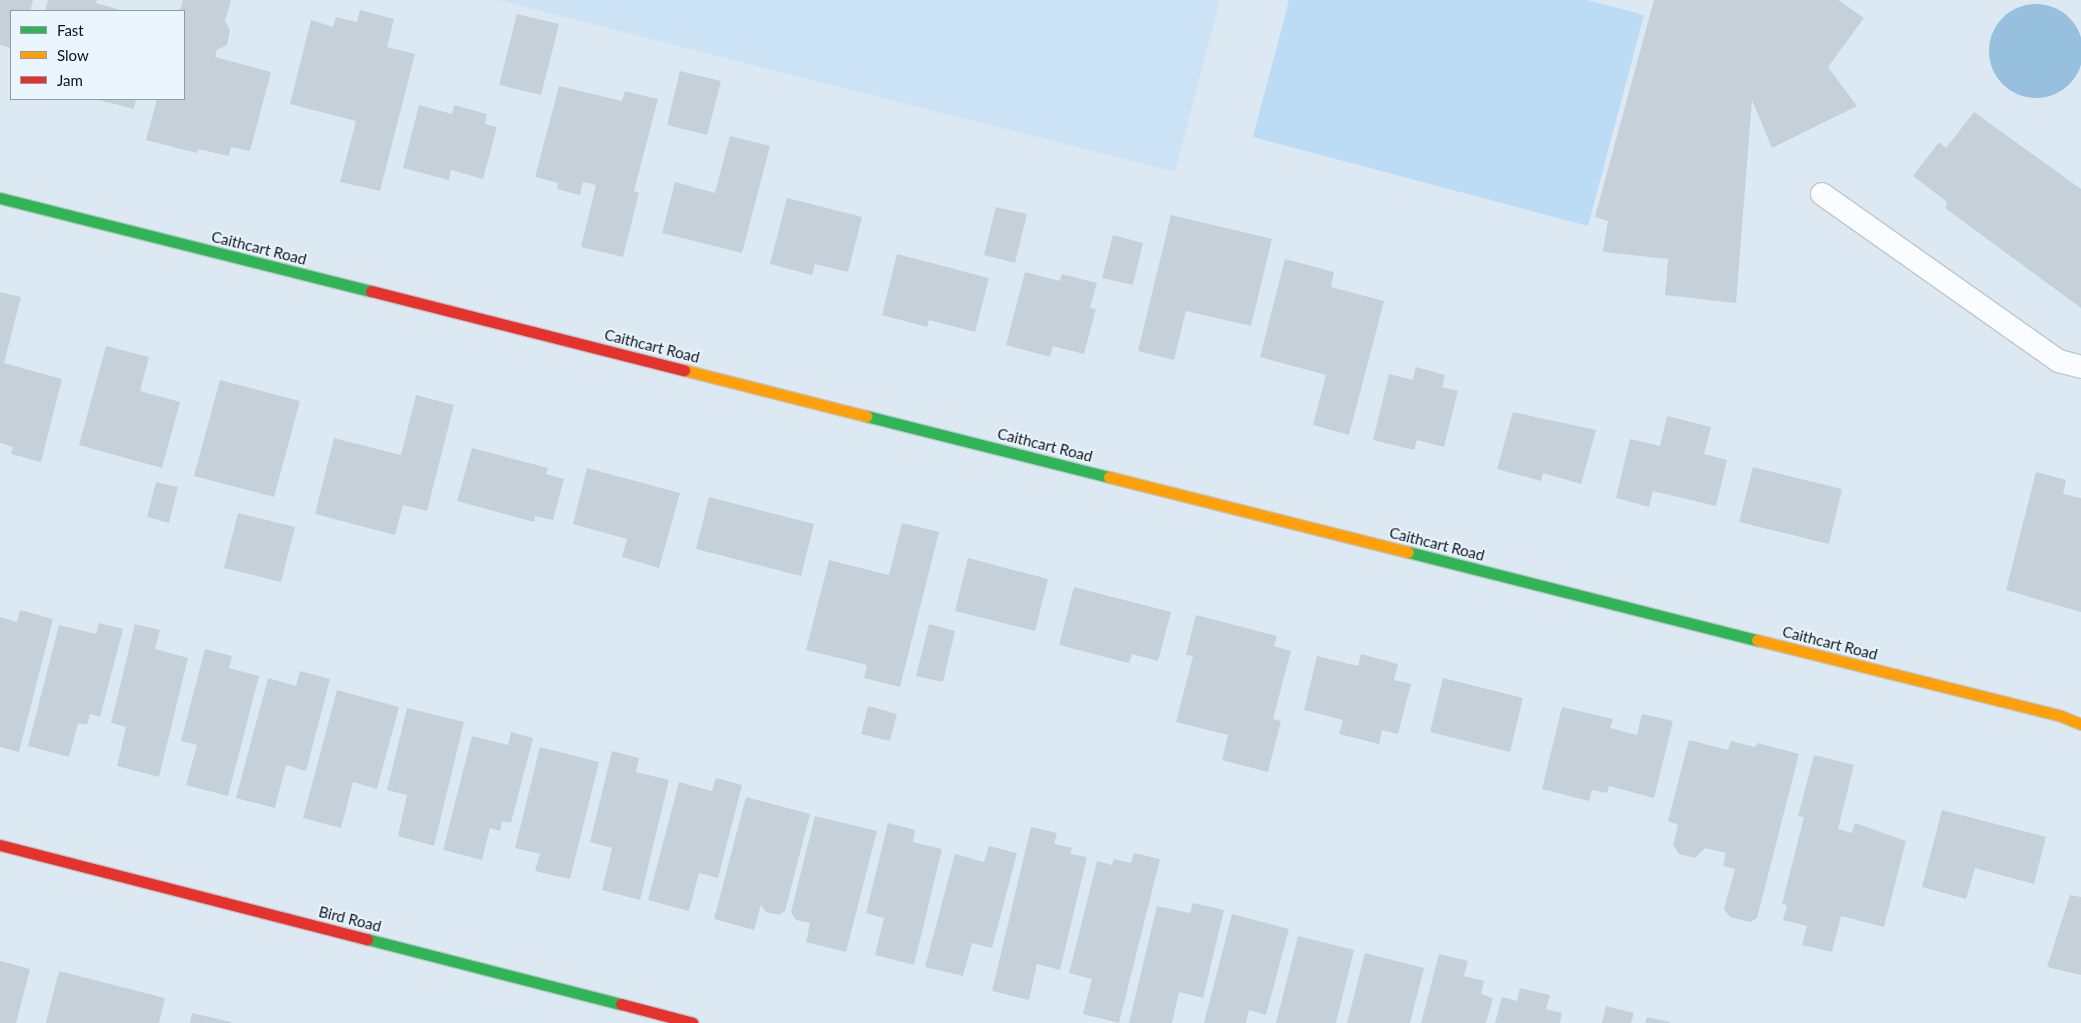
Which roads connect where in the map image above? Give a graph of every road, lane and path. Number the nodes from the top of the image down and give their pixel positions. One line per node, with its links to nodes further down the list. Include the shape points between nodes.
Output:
1 (1822, 194): 3 (lane, via 2059,361)
2 (0, 198): 4 (street, Caithcart Road, via 2052,714)
3 (2081, 367)
4 (2081, 724)
5 (0, 845): 6 (street, Bird Road)
6 (693, 1023)

